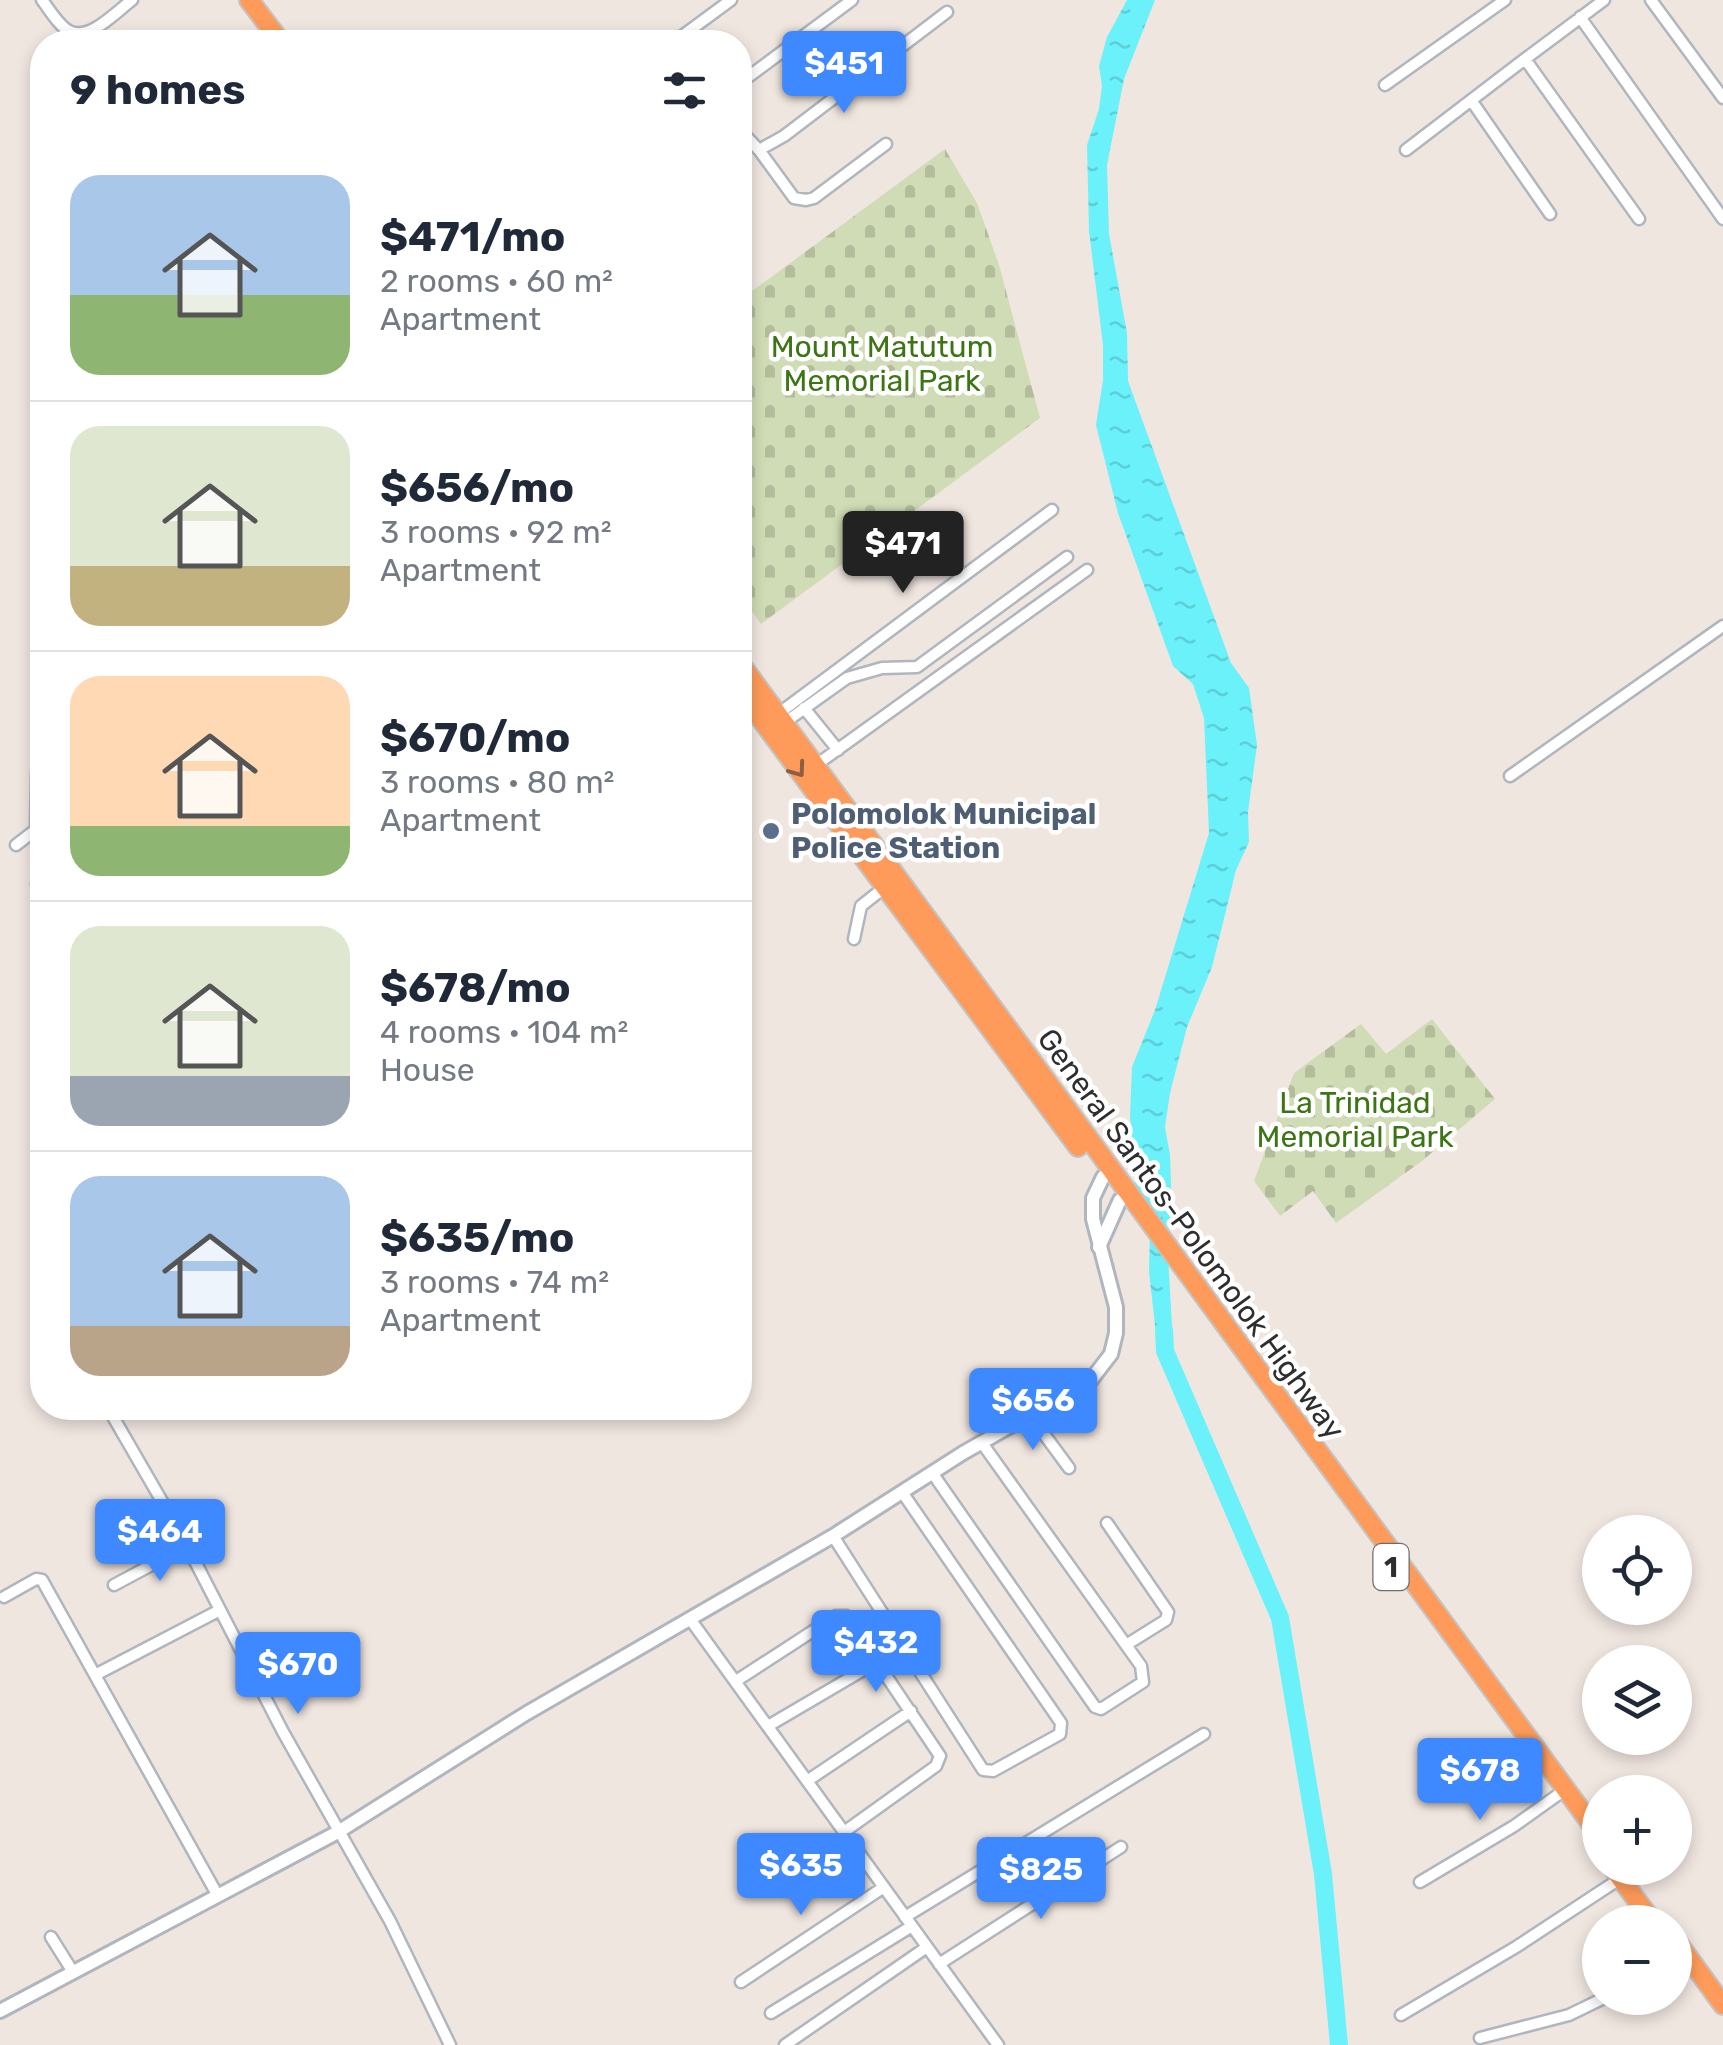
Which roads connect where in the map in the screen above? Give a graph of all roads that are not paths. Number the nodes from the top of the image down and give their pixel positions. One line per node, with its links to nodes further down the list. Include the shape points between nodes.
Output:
1 (42, 0): 12 (street)
2 (132, 0): 13 (street)
3 (238, 0): 14 (highway)
4 (250, 0): 15 (highway)
5 (731, 0): 16 (street)
6 (852, 0): 18 (street)
7 (1504, 0): 19 (street)
8 (1604, 0): 11 (street)
9 (1651, 0): 20 (street)
10 (948, 12): 24 (street)
11 (1580, 18): 17 (street); 28 (street)
12 (67, 30)
13 (86, 30)
14 (259, 30)
15 (272, 30)
16 (690, 30)
17 (1525, 59): 21 (street); 27 (street)
18 (752, 73)
19 (1386, 86)
20 (1723, 98)
21 (1471, 100): 25 (street); 26 (street)
22 (752, 143): 24 (street)
23 (886, 144): 24 (street, via 806,200 794,198)
24 (759, 150)
25 (1406, 150)
26 (1550, 214)
27 (1639, 218)
28 (1723, 219)
29 (1052, 510): 36 (street)
30 (1067, 556): 35 (street, via 917,667 847,678)
31 (1087, 570): 37 (street)
32 (1723, 626): 39 (street)
33 (752, 679): 36 (highway, General Santos-Polomolok Highway / 1)
34 (752, 707): 42 (highway, 1, one-way to 42)
35 (804, 708): 36 (street); 37 (street)
36 (781, 718): 38 (highway, General Santos-Polomolok Highway / 1)
37 (838, 750): 38 (street)
38 (816, 766): 46 (highway, General Santos-Polomolok Highway / 1)
39 (1510, 776)
40 (30, 834): 41 (street)
41 (16, 845)
42 (885, 887): 43 (street, via 861,906); 44 (highway, 1)
43 (854, 939)
44 (1102, 1177): 45 (highway, 1); 47 (street, via 1092,1209)
45 (1120, 1200): 46 (highway, 1); 47 (street)
46 (1140, 1219): 48 (highway, 1)
47 (1099, 1247): 49 (street, via 1116,1307 1111,1354 1091,1380)
48 (1182, 1276): 70 (highway, 1); 71 (highway, General Santos-Polomolok Highway / 1)
49 (1030, 1415): 51 (street); 52 (street)
50 (115, 1420): 57 (street)
51 (982, 1444): 53 (street); 62 (street)
52 (1068, 1468)
53 (933, 1474): 54 (street); 62 (street, via 1098,1709 1143,1682 1142,1666)
54 (902, 1492): 56 (street); 56 (street, via 1061,1723 1060,1734 983,1770)
55 (1107, 1523): 62 (street, via 1168,1612 1166,1620)
56 (833, 1536): 61 (street)
57 (187, 1546): 58 (street); 60 (street)
58 (114, 1585)
59 (4, 1597): 64 (street, via 42,1580)
60 (220, 1610): 64 (street); 73 (street)
61 (690, 1619): 65 (street); 73 (street)
62 (1126, 1645)
63 (877, 1662): 65 (street, via 840,1616); 66 (street); 67 (street)
64 (94, 1676): 80 (street)
65 (736, 1681): 67 (street)
66 (911, 1711): 69 (street); 74 (street, via 940,1753 938,1763)
67 (768, 1726): 69 (street)
68 (1204, 1734): 82 (street)
69 (807, 1781): 74 (street)
70 (1559, 1794): 72 (highway, 1); 76 (street)
71 (1582, 1812)
72 (1582, 1825)
73 (338, 1832): 80 (street); 97 (street)
74 (844, 1832): 79 (street)
75 (1121, 1847): 86 (street)
76 (1420, 1882)
77 (1601, 1885): 94 (street, via 1531,1938)
78 (1631, 1885): 81 (highway)
79 (884, 1888): 82 (street); 89 (street)
80 (218, 1896): 87 (street)
81 (1648, 1905)
82 (908, 1921): 84 (street); 93 (street)
83 (50, 1936): 87 (street)
84 (927, 1948): 86 (street); 98 (street)
85 (1692, 1962): 90 (highway)
86 (939, 1964): 99 (street)
87 (73, 1972): 92 (street)
88 (1692, 1975): 95 (highway)
89 (741, 1982)
90 (1723, 2005)
91 (1582, 2009): 96 (street)
92 (0, 2011)
93 (772, 2013)
94 (1401, 2014)
95 (1723, 2018)
96 (1480, 2038)
97 (450, 2045)
98 (785, 2045)
99 (998, 2045)

